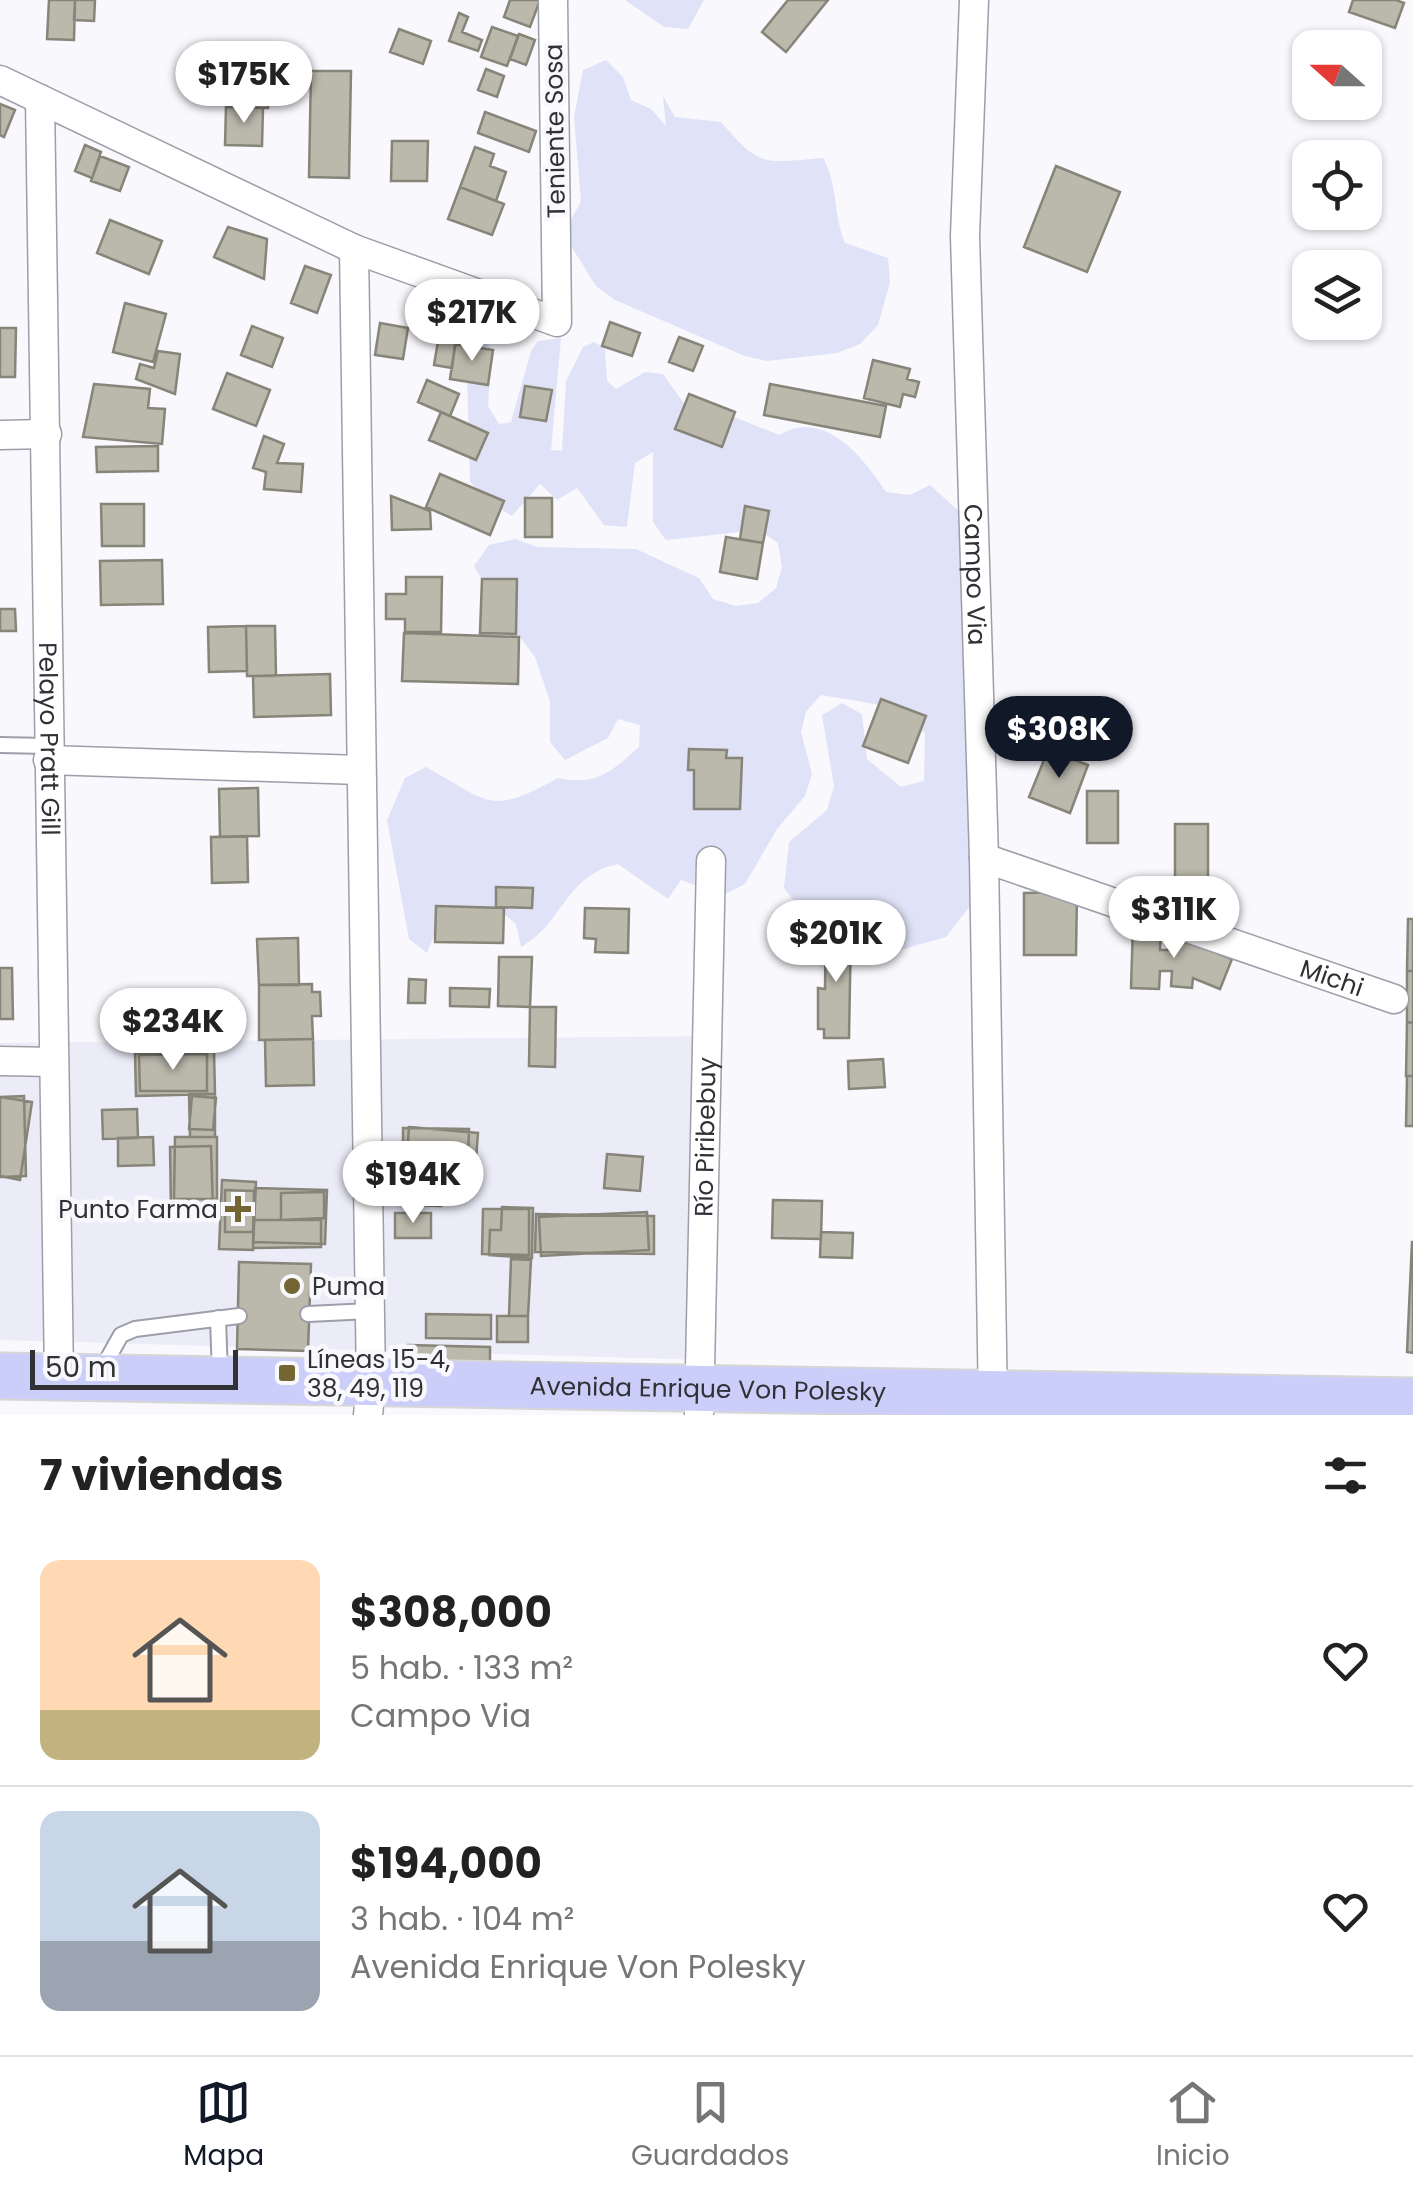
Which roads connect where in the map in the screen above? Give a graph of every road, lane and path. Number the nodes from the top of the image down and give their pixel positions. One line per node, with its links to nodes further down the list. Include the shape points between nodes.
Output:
1 (553, 0): 5 (street, Teniente Sosa, via 557,322)
2 (974, 0): 11 (street, Campo Via, via 965,236)
3 (0, 80): 4 (street)
4 (40, 99): 5 (street); 6 (street, Pelayo Pratt Gill)
5 (354, 250): 10 (street)
6 (47, 434): 7 (street); 9 (street, Pelayo Pratt Gill)
7 (0, 435)
8 (0, 745): 9 (lane)
9 (48, 753): 10 (street); 15 (street, Pelayo Pratt Gill)
10 (360, 770): 16 (street)
11 (984, 858): 13 (street, Michi); 26 (street, Campo Via)
12 (711, 861): 23 (street, Río Piribebuy)
13 (1394, 999)
14 (0, 1061): 15 (street)
15 (54, 1062): 21 (street, Pelayo Pratt Gill)
16 (370, 1311): 17 (lane); 27 (street)
17 (308, 1314)
18 (238, 1316): 19 (lane)
19 (218, 1318): 21 (lane, via 121,1335); 22 (lane)
20 (0, 1376): 21 (main road, Avenida Enrique Von Polesky)
21 (78, 1379): 22 (main road, Avenida Enrique Von Polesky)
22 (221, 1382): 27 (main road, Avenida Enrique Von Polesky)
23 (699, 1400): 26 (main road, Avenida Enrique Von Polesky); 27 (main road, Avenida Enrique Von Polesky)
24 (1413, 1401): 26 (main road, Avenida Enrique Von Polesky)
25 (0, 1402): 27 (main road, Avenida Enrique Von Polesky)
26 (992, 1403)
27 (369, 1404): 28 (main road, Avenida Enrique Von Polesky)
28 (463, 1415)

